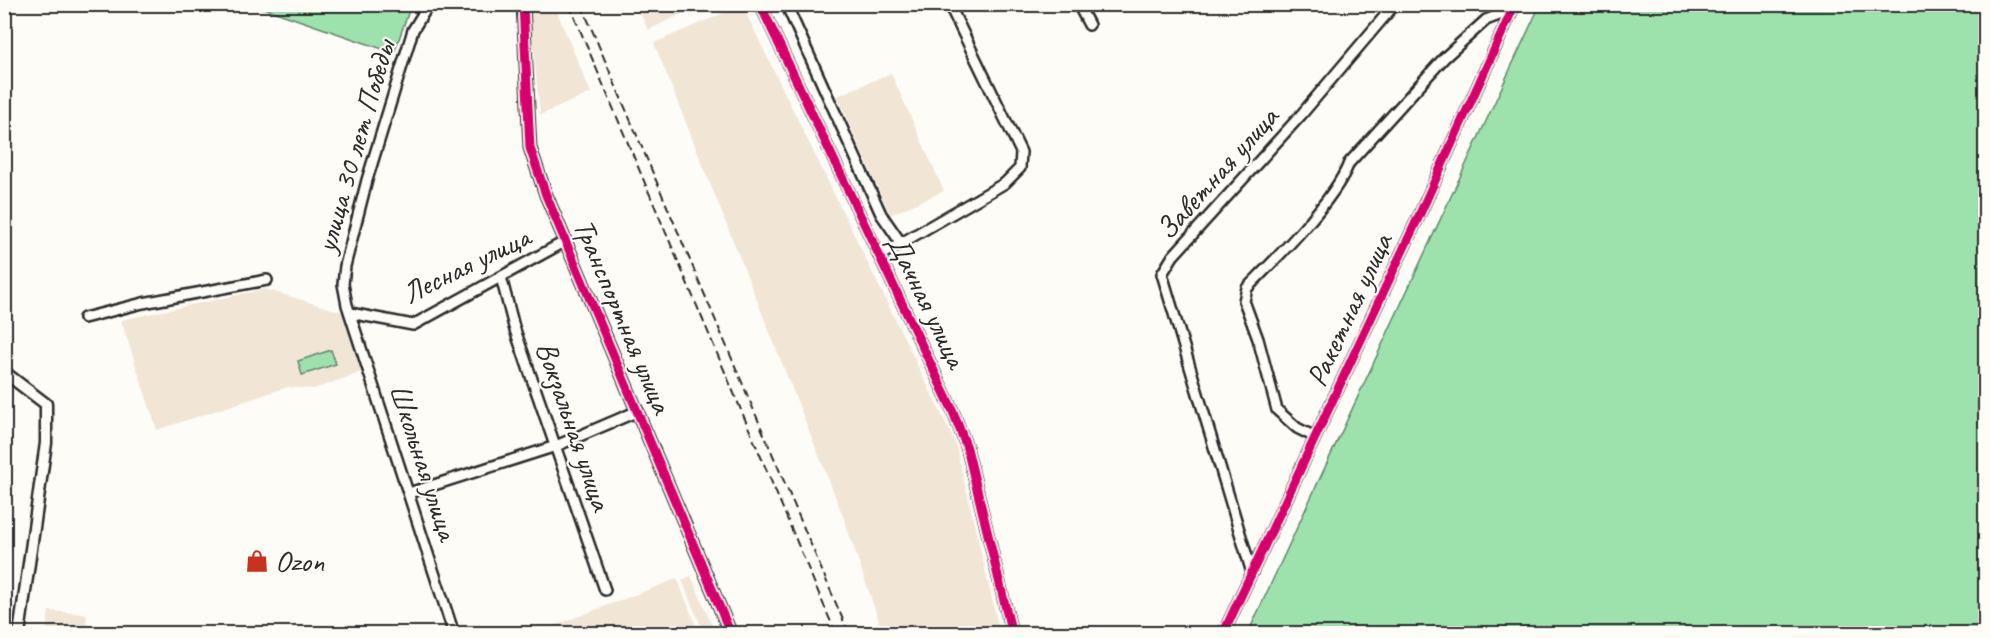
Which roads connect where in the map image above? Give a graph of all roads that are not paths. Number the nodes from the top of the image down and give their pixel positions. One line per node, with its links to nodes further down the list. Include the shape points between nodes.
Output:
1 (429, 4): 15 (street, улица 30 лет Победы, via 413,30 367,180 345,266 343,284)
2 (523, 4): 10 (street, Транспортная улица, via 530,148)
3 (760, 4): 12 (street, Дачная улица)
4 (786, 4): 11 (street, via 880,214)
5 (949, 4): 11 (street, via 1021,152 1020,168 1005,183)
6 (1078, 4): 9 (street)
7 (1395, 4): 22 (street, Заветная улица, via 1173,256 1162,274)
8 (1514, 7): 19 (street, Ракетная улица); 19 (street, Ракетная улица, via 1486,20 1444,58 1349,163 1328,198 1246,288 1244,300 1277,410 1297,428)
9 (1089, 25)
10 (566, 241): 13 (street, Лесная улица); 18 (street, Транспортная улица)
11 (902, 243): 12 (street)
12 (879, 256): 27 (street, Дачная улица, via 967,448)
13 (501, 277): 15 (street, Лесная улица, via 413,325); 20 (street, Вокзальная улица, via 514,327)
14 (267, 280): 16 (street)
15 (348, 309): 21 (street, Школьная улица)
16 (84, 318)
17 (4, 372): 24 (street, via 46,404 46,443)
18 (638, 411): 20 (street); 26 (street, Транспортная улица)
19 (1315, 437): 22 (street, Ракетная улица)
20 (556, 446): 21 (street); 23 (street, Вокзальная улица)
21 (409, 493): 25 (street, Школьная улица)
22 (1252, 573): 28 (street, Ракетная улица)
23 (605, 590)
24 (19, 633)
25 (454, 633)
26 (731, 633)
27 (1012, 633)
28 (1223, 633)

